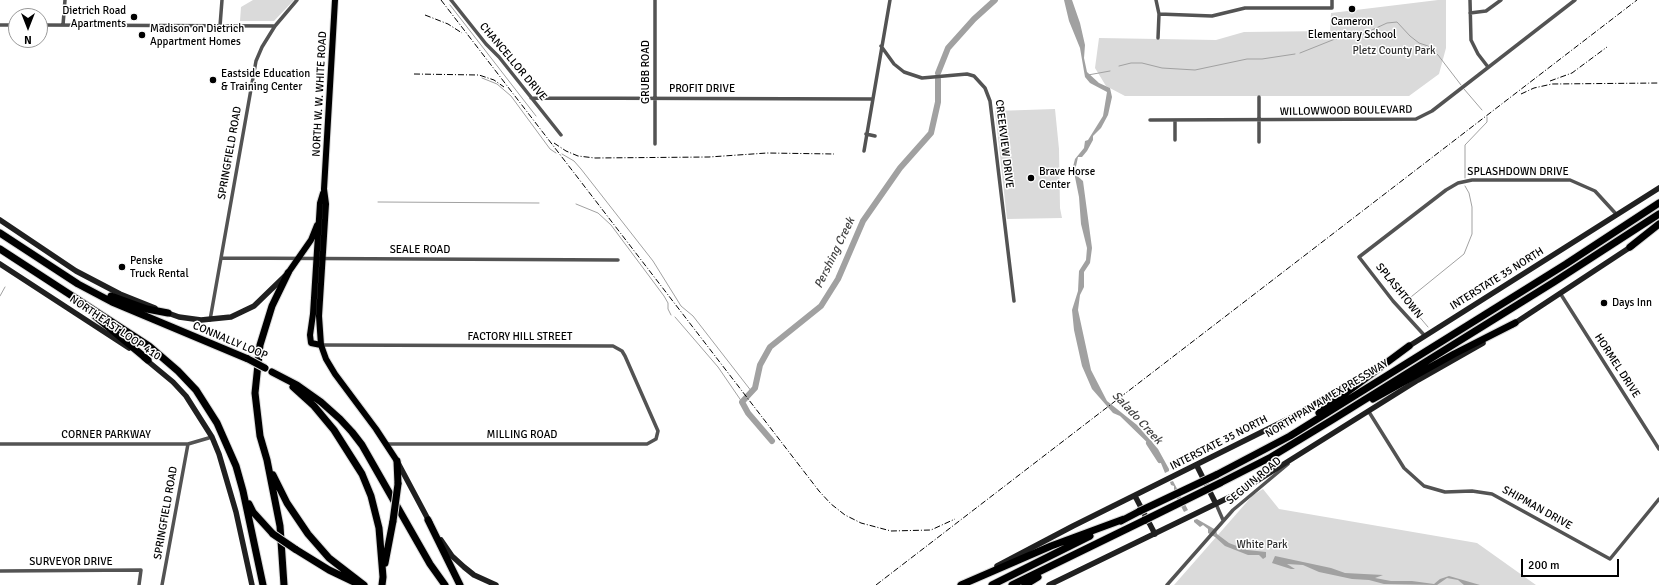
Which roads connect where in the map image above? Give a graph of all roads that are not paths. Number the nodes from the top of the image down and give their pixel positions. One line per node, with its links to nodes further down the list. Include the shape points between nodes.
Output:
1 (65, 0): 16 (street)
2 (222, 0): 17 (street)
3 (297, 0): 18 (street, SPRINGFIELD ROAD)
4 (335, 0): 37 (main road, NORTH W. W. WHITE ROAD)
5 (451, 0): 23 (street, CHANCELLOR DRIVE)
6 (655, 0): 24 (street, GRUBB ROAD)
7 (890, 0): 20 (street)
8 (1156, 0): 14 (street)
9 (1332, 0): 14 (street, via 1332,8 1245,8 1212,16)
10 (1470, 0): 13 (street)
11 (1501, 0): 13 (street, via 1486,11)
12 (1575, 0): 21 (street, WILLOWWOOD BOULEVARD)
13 (1470, 12): 21 (street, via 1472,44)
14 (1159, 14): 19 (street)
15 (48, 25): 16 (street)
16 (63, 25): 17 (street)
17 (220, 26): 18 (street)
18 (275, 26): 49 (street, SPRINGFIELD ROAD, via 256,61)
19 (1158, 38)
20 (881, 46): 25 (street); 58 (street, CREEKVIEW DRIVE, via 894,64 904,72 922,78 967,74 974,76 986,88 990,101)
21 (1488, 67): 28 (street, WILLOWWOOD BOULEVARD, via 1432,110 1416,119)
22 (1258, 97): 28 (street)
23 (531, 98): 24 (street, PROFIT DRIVE); 30 (street, CHANCELLOR DRIVE)
24 (655, 98): 25 (street, PROFIT DRIVE); 34 (street, GRUBB ROAD)
25 (873, 98): 29 (street)
26 (1150, 120): 27 (street, WILLOWWOOD BOULEVARD)
27 (1175, 121): 28 (street, WILLOWWOOD BOULEVARD); 32 (street)
28 (1258, 121): 33 (street)
29 (866, 134): 31 (street); 35 (street)
30 (561, 135)
31 (876, 136)
32 (1175, 140)
33 (1259, 142)
34 (655, 144)
35 (864, 151)
36 (1659, 188): 40 (main road, INTERSTATE 35 NORTH)
37 (324, 189): 42 (main road, NORTH W. W. WHITE ROAD); 51 (main road, NORTH W. W. WHITE ROAD, via 326,204)
38 (1659, 203): 74 (highway, NORTH PAN AM EXPRESSWAY, via 1499,306)
39 (1659, 214): 68 (highway, NORTH PAN AM EXPRESSWAY)
40 (1617, 215): 48 (street, SPLASHDOWN DRIVE, via 1595,191 1570,180 1464,181 1440,194); 62 (main road, INTERSTATE 35 NORTH)
41 (0, 220): 59 (main road, via 76,271 120,294)
42 (319, 220): 50 (main road, NORTH W. W. WHITE ROAD, via 311,240); 51 (main road, NORTH W. W. WHITE ROAD)
43 (1659, 224): 46 (highway)
44 (1659, 228): 46 (main road)
45 (0, 234): 55 (highway, CONNALLY LOOP)
46 (1630, 248): 56 (main road)
47 (0, 249): 57 (highway)
48 (1359, 257): 62 (street, SPLASHTOWN)
49 (221, 258): 50 (street, SEALE ROAD); 60 (street, SPRINGFIELD ROAD)
50 (299, 258): 51 (street, SEALE ROAD); 54 (main road, NORTH W. W. WHITE ROAD)
51 (320, 258): 52 (street, SEALE ROAD); 63 (main road, NORTH W. W. WHITE ROAD); 63 (main road, NORTH W. W. WHITE ROAD, via 310,339 312,345)
52 (618, 260)
53 (0, 264): 65 (main road, NORTHEAST LOOP 410)
54 (288, 273): 60 (main road, via 254,306 231,316); 77 (highway, via 264,328 256,372 257,413)
55 (78, 284): 59 (highway, via 147,309); 66 (highway, CONNALLY LOOP, bridge)
56 (1560, 293): 61 (main road); 75 (street, HORMEL DRIVE)
57 (72, 296): 65 (highway); 80 (highway, via 149,346 178,370 196,390 223,435)
58 (1014, 301)
59 (168, 313): 60 (main road, via 191,320)
60 (210, 320)
61 (1515, 323): 67 (main road); 68 (highway)
62 (1424, 336): 64 (main road, INTERSTATE 35 NORTH)
63 (321, 345): 70 (street, FACTORY HILL STREET, via 613,346 625,356 658,427); 73 (main road, NORTH W. W. WHITE ROAD, via 335,374)
64 (1409, 346): 74 (highway); 79 (main road, INTERSTATE 35 NORTH, via 1294,416)
65 (148, 360): 69 (main road, NORTHEAST LOOP 410, via 186,396)
66 (272, 372): 90 (highway, CONNALLY LOOP, via 314,406 334,430 362,474 379,528); 99 (highway, via 321,402 352,432)
67 (1369, 412): 76 (main road); 82 (street, SHIPMAN DRIVE, via 1404,468 1424,486 1446,492 1472,491 1492,494 1610,559)
68 (1332, 420): 88 (highway, NORTH PAN AM EXPRESSWAY, bridge, via 1271,457)
69 (212, 437): 72 (street, CORNER PARKWAY); 93 (main road, NORTHEAST LOOP 410, via 234,505)
70 (656, 439): 73 (street, MILLING ROAD, via 647,444)
71 (0, 444): 72 (street, CORNER PARKWAY)
72 (188, 444): 92 (street, SPRINGFIELD ROAD)
73 (387, 444): 78 (main road, NORTH W. W. WHITE ROAD)
74 (1267, 448): 84 (highway, NORTH PAN AM EXPRESSWAY, bridge)
75 (1659, 449)
76 (1297, 457): 83 (main road); 86 (street, SEGUIN ROAD, via 1242,501)
77 (267, 460): 95 (highway, via 280,526); 97 (highway, via 287,503 308,534 329,558)
78 (397, 461): 85 (main road); 90 (highway, bridge, via 398,484)
79 (1196, 466): 81 (main road, INTERSTATE 35 NORTH); 83 (main road)
80 (243, 491): 94 (highway); 96 (highway, bridge, via 253,512 273,534 329,570)
81 (1135, 496): 87 (main road); 102 (main road, INTERSTATE 35 NORTH)
82 (1659, 498)
83 (1216, 504): 86 (street, SEGUIN ROAD); 87 (main road)
84 (1124, 519): 102 (highway, via 1051,546); 103 (highway, NORTH PAN AM EXPRESSWAY)
85 (428, 520): 100 (highway); 101 (main road, via 452,556 474,575)
86 (1223, 520): 107 (street, SEGUIN ROAD)
87 (1155, 534): 106 (main road)
88 (1060, 561): 104 (highway, NORTH PAN AM EXPRESSWAY); 105 (highway)
89 (0, 571): 91 (street, SURVEYOR DRIVE, via 141,570)
90 (383, 577): 98 (highway, CONNALLY LOOP)
91 (139, 585)
92 (162, 585)
93 (252, 585)
94 (263, 585)
95 (284, 585)
96 (360, 585)
97 (364, 585)
98 (382, 585)
99 (445, 585)
100 (460, 585)
101 (496, 585)
102 (961, 585)
103 (992, 585)
104 (1012, 585)
105 (1025, 585)
106 (1049, 585)
107 (1167, 585)

